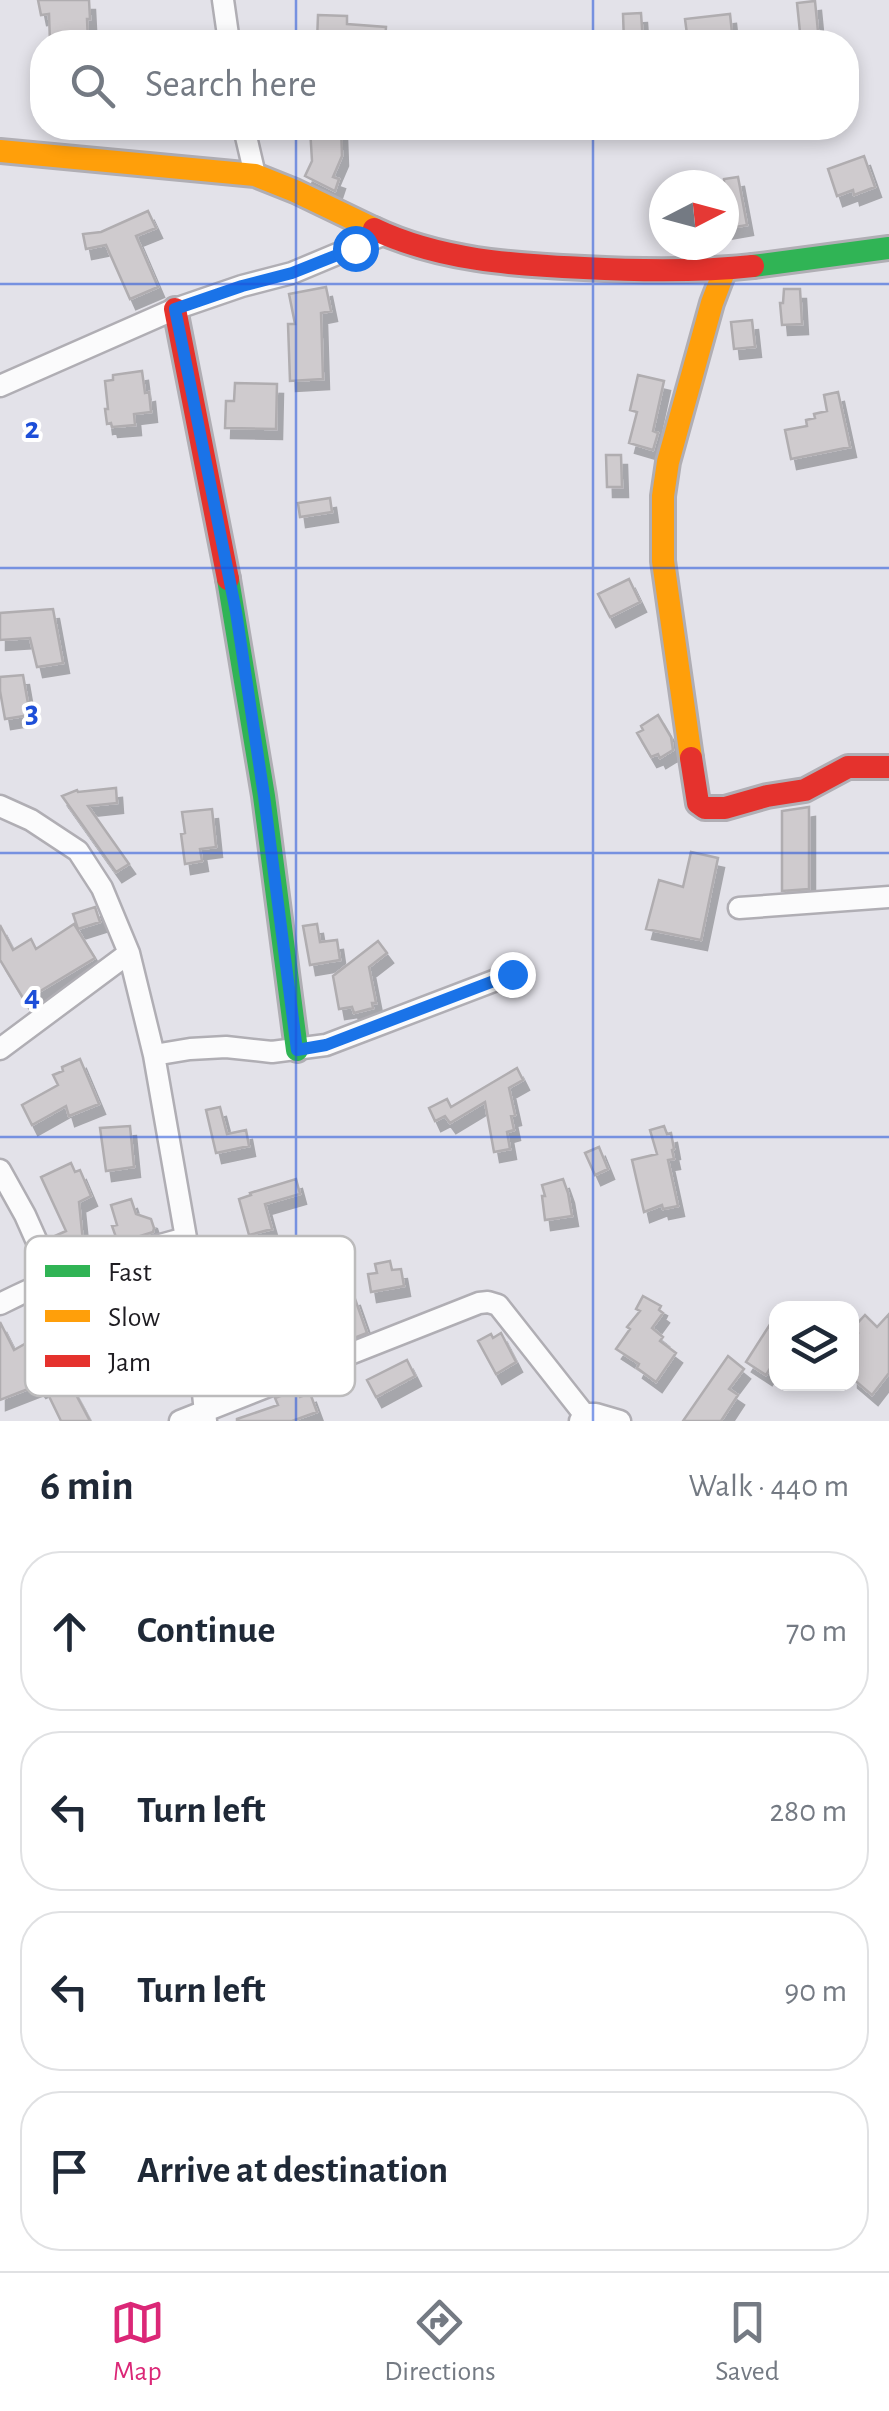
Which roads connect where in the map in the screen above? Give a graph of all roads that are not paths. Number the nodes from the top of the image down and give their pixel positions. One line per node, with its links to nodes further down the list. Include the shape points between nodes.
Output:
1 (223, 0): 2 (street)
2 (227, 30)
3 (247, 140): 5 (street)
4 (0, 151): 5 (street)
5 (255, 175): 6 (street)
6 (385, 234): 8 (street, via 453,255 523,265); 9 (street, via 292,273)
7 (889, 248): 8 (street)
8 (725, 268): 11 (street, via 668,462 662,524 698,803 725,808 805,790 848,768)
9 (175, 309): 10 (street); 18 (street, via 236,612)
10 (0, 386)
11 (889, 767)
12 (0, 806): 15 (street, via 78,852 102,888)
13 (889, 896): 14 (street)
14 (739, 908)
15 (129, 953): 17 (street); 19 (street)
16 (512, 974): 18 (street)
17 (0, 1049)
18 (297, 1050): 19 (street)
19 (154, 1054): 22 (street)
20 (0, 1170): 21 (street)
21 (35, 1236)
22 (186, 1236)
23 (25, 1293): 24 (street)
24 (0, 1304)
25 (355, 1354): 28 (street, via 488,1302 504,1312)
26 (254, 1396): 27 (street)
27 (206, 1416): 29 (street)
28 (582, 1418): 30 (street, via 596,1414)
29 (180, 1421)
30 (620, 1421)

